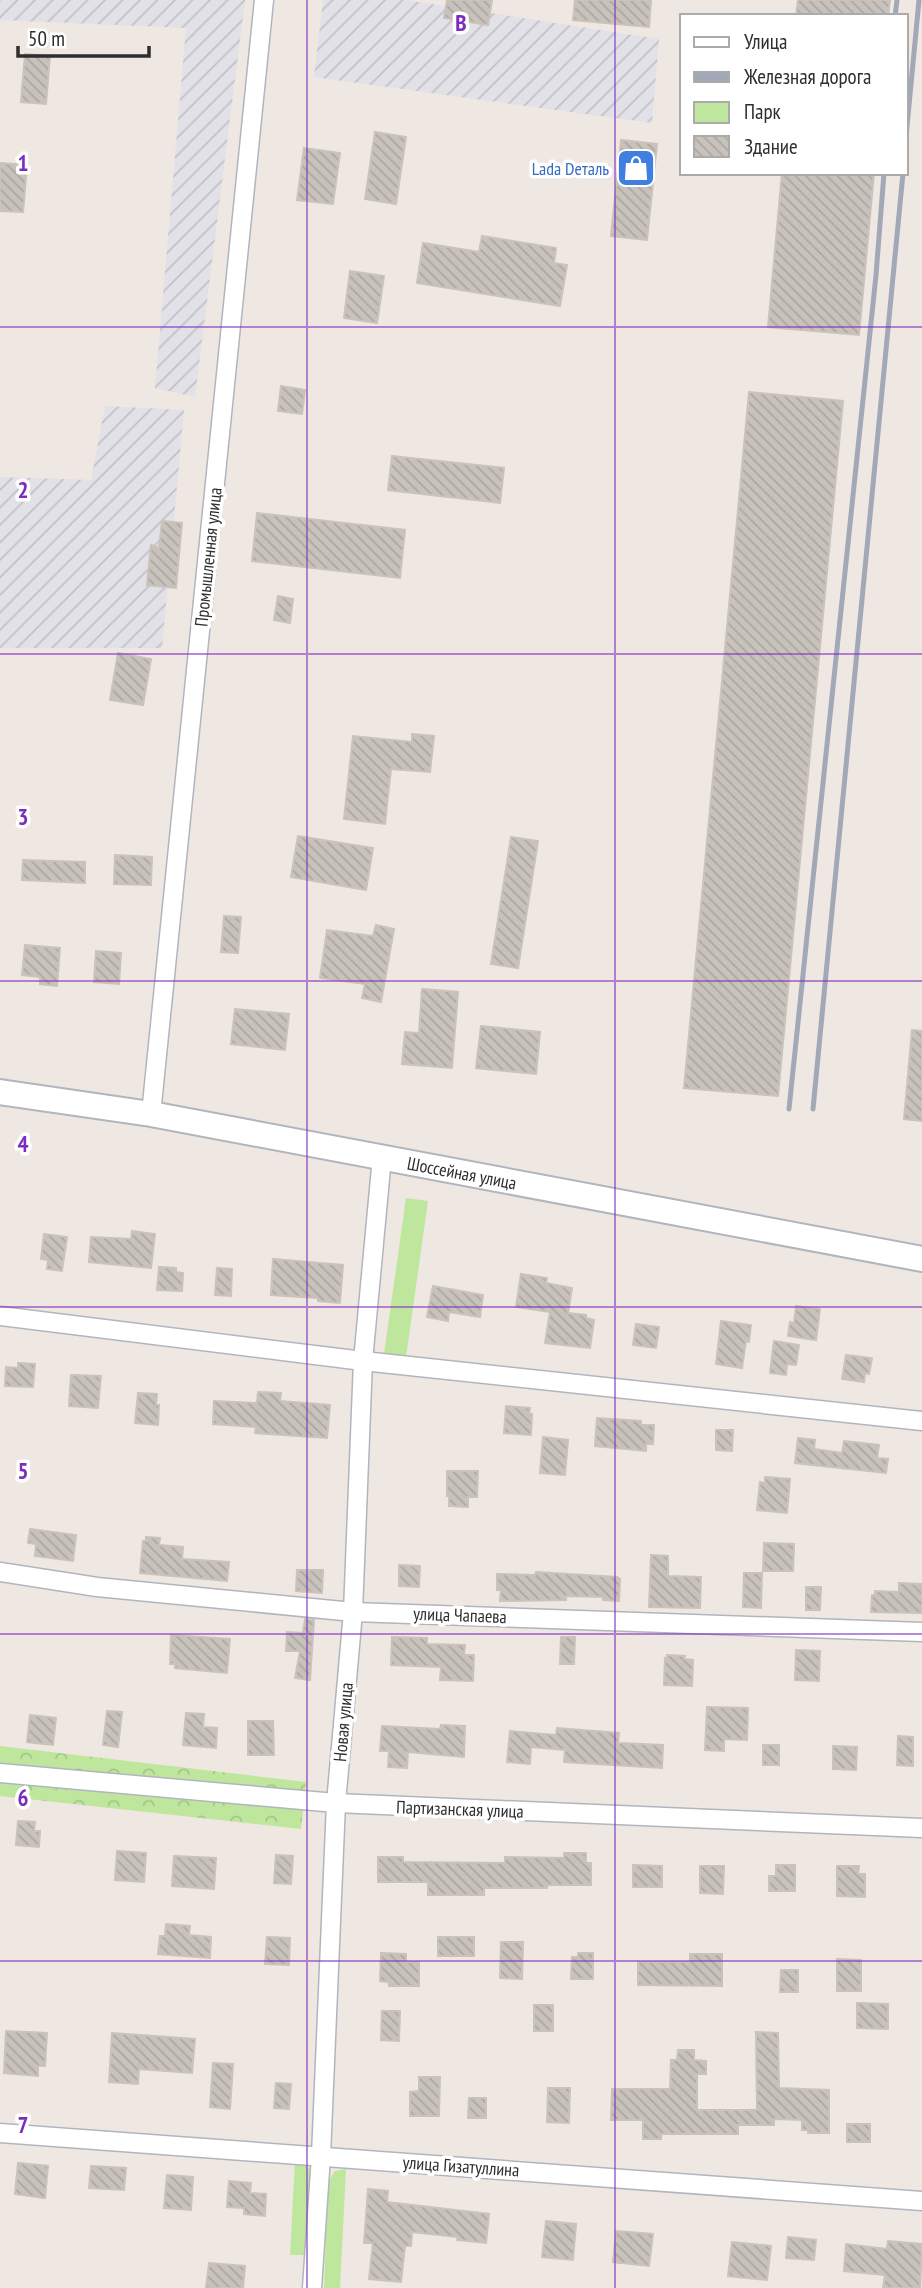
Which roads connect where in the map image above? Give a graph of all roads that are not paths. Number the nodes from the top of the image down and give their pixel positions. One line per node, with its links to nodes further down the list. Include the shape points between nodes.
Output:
1 (264, 0): 3 (street, Промышленная улица)
2 (0, 1092): 3 (main road, Шоссейная улица)
3 (151, 1114): 4 (main road, Шоссейная улица)
4 (383, 1157): 5 (main road, Шоссейная улица); 7 (street, Новая улица)
5 (922, 1259)
6 (0, 1316): 7 (street)
7 (363, 1361): 8 (street); 10 (street, Новая улица)
8 (922, 1421)
9 (0, 1572): 10 (street, улица Чапаева, via 97,1587)
10 (352, 1612): 11 (street, улица Чапаева); 13 (street, Новая улица)
11 (922, 1632)
12 (0, 1773): 13 (street, Партизанская улица)
13 (336, 1803): 14 (street, Партизанская улица); 16 (street, Новая улица)
14 (922, 1828)
15 (0, 2133): 16 (street, улица Гизатуллина)
16 (321, 2156): 17 (street, улица Гизатуллина); 18 (street, Новая улица)
17 (922, 2201)
18 (312, 2288)

